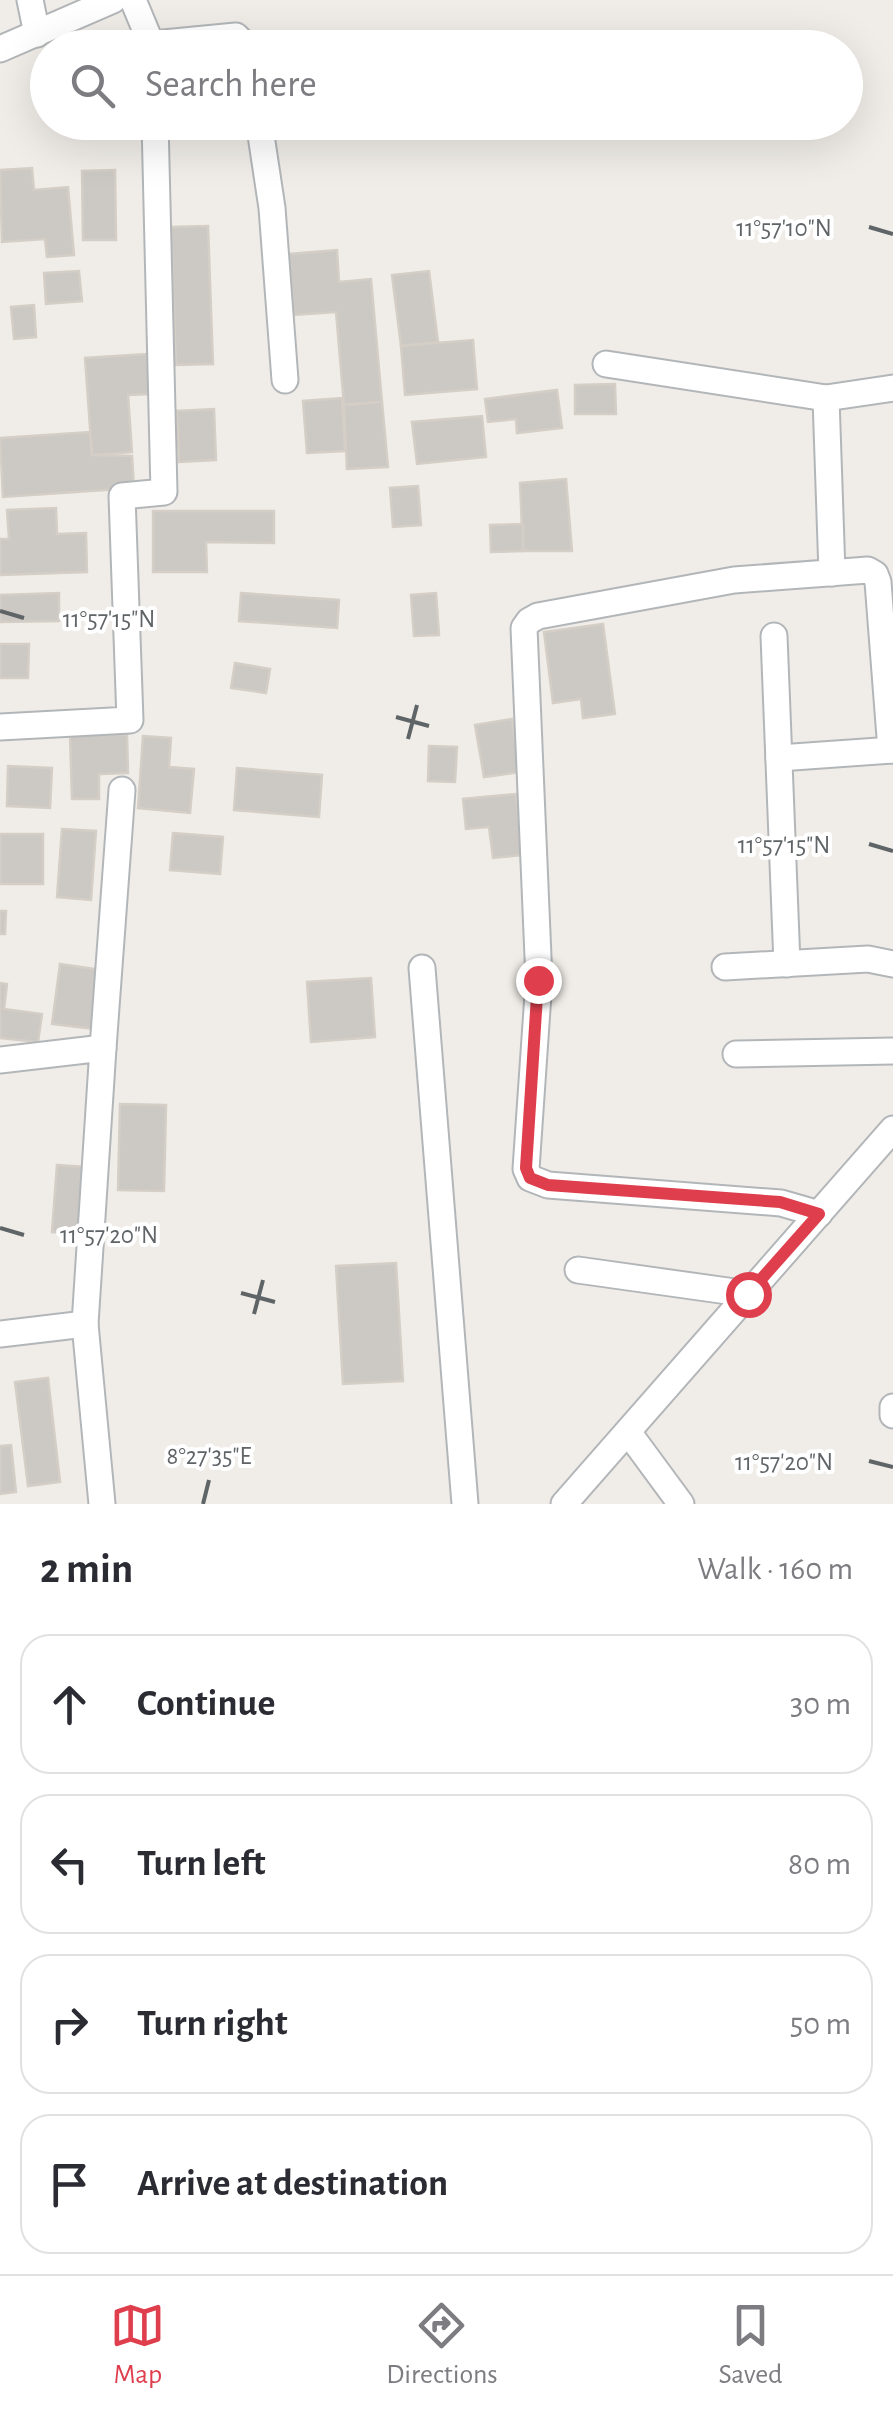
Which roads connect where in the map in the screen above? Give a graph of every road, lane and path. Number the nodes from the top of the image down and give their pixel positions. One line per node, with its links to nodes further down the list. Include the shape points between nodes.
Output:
1 (30, 0): 4 (street)
2 (113, 0): 5 (street)
3 (133, 0): 6 (street)
4 (36, 30)
5 (46, 30)
6 (146, 30)
7 (30, 37): 8 (street)
8 (0, 49)
9 (155, 140): 17 (street, via 164,492 122,496 130,720)
10 (262, 140): 12 (street)
11 (606, 364): 14 (street)
12 (285, 380)
13 (893, 388): 14 (street)
14 (826, 398): 15 (street)
15 (832, 573): 18 (street, via 876,574); 30 (street, via 734,580 538,616 524,628 538,980 530,1178 548,1185 780,1202)
16 (774, 636): 19 (street)
17 (0, 726)
18 (892, 750): 19 (street)
19 (778, 758): 21 (street)
20 (122, 790): 25 (street)
21 (787, 964): 22 (street, via 868,958); 24 (street)
22 (893, 964)
23 (422, 968): 39 (street)
24 (726, 968)
25 (103, 1048): 28 (street); 33 (street)
26 (893, 1050): 27 (street)
27 (736, 1054)
28 (0, 1060)
29 (890, 1137): 30 (street)
30 (819, 1214): 32 (street)
31 (578, 1270): 32 (street)
32 (748, 1294): 37 (street)
33 (85, 1324): 34 (street); 38 (street)
34 (0, 1334)
35 (893, 1407): 36 (street)
36 (893, 1415)
37 (628, 1432): 40 (street); 41 (street)
38 (102, 1504)
39 (464, 1504)
40 (564, 1504)
41 (681, 1504)

